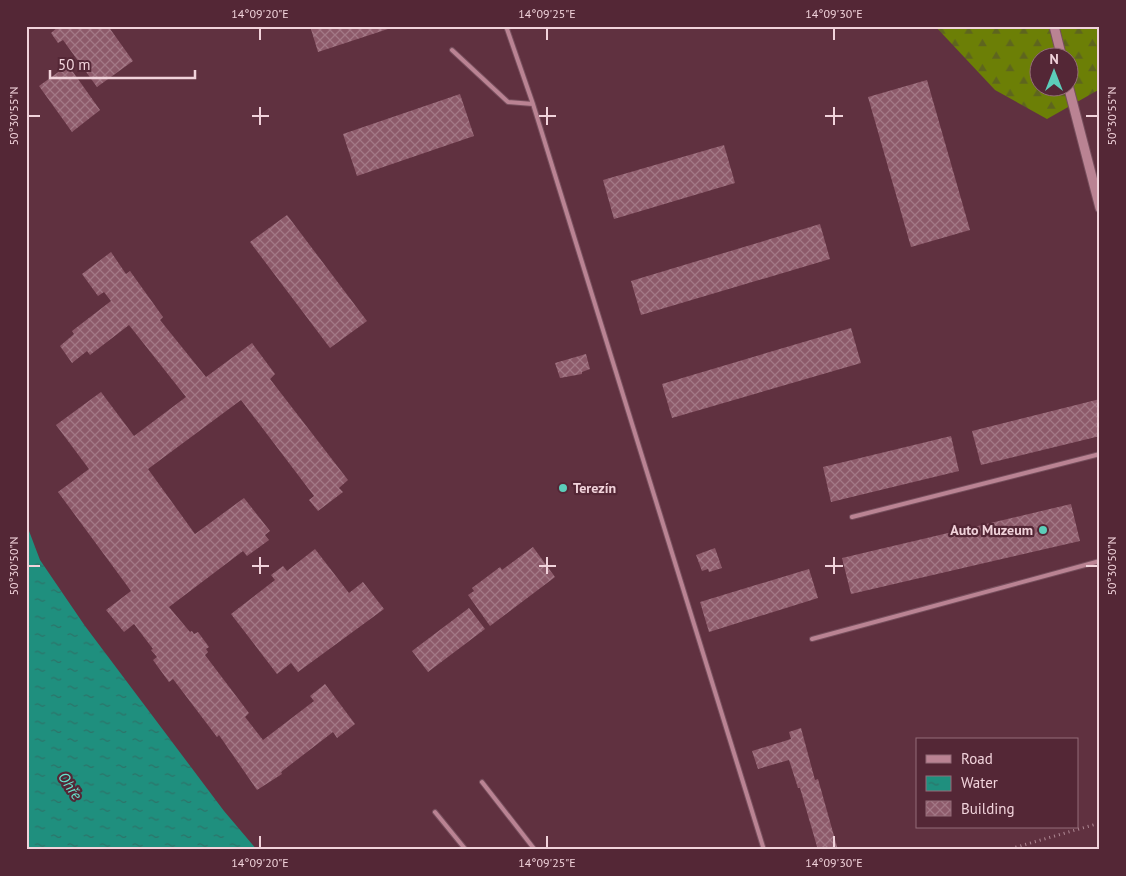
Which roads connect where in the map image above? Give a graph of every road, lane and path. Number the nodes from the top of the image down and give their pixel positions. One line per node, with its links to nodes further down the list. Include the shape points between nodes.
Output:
1 (506, 26): 6 (lane)
2 (1054, 26): 3 (street)
3 (1060, 48)
4 (452, 50): 6 (lane, via 508,102)
5 (1071, 98): 7 (street)
6 (533, 104): 17 (lane)
7 (1100, 208)
8 (1100, 454): 9 (lane)
9 (852, 517)
10 (1100, 561): 11 (lane)
11 (812, 640)
12 (482, 782): 16 (lane)
13 (435, 812): 15 (lane)
14 (1100, 823): 18 (path)
15 (466, 850)
16 (535, 850)
17 (764, 850)
18 (1006, 850)

